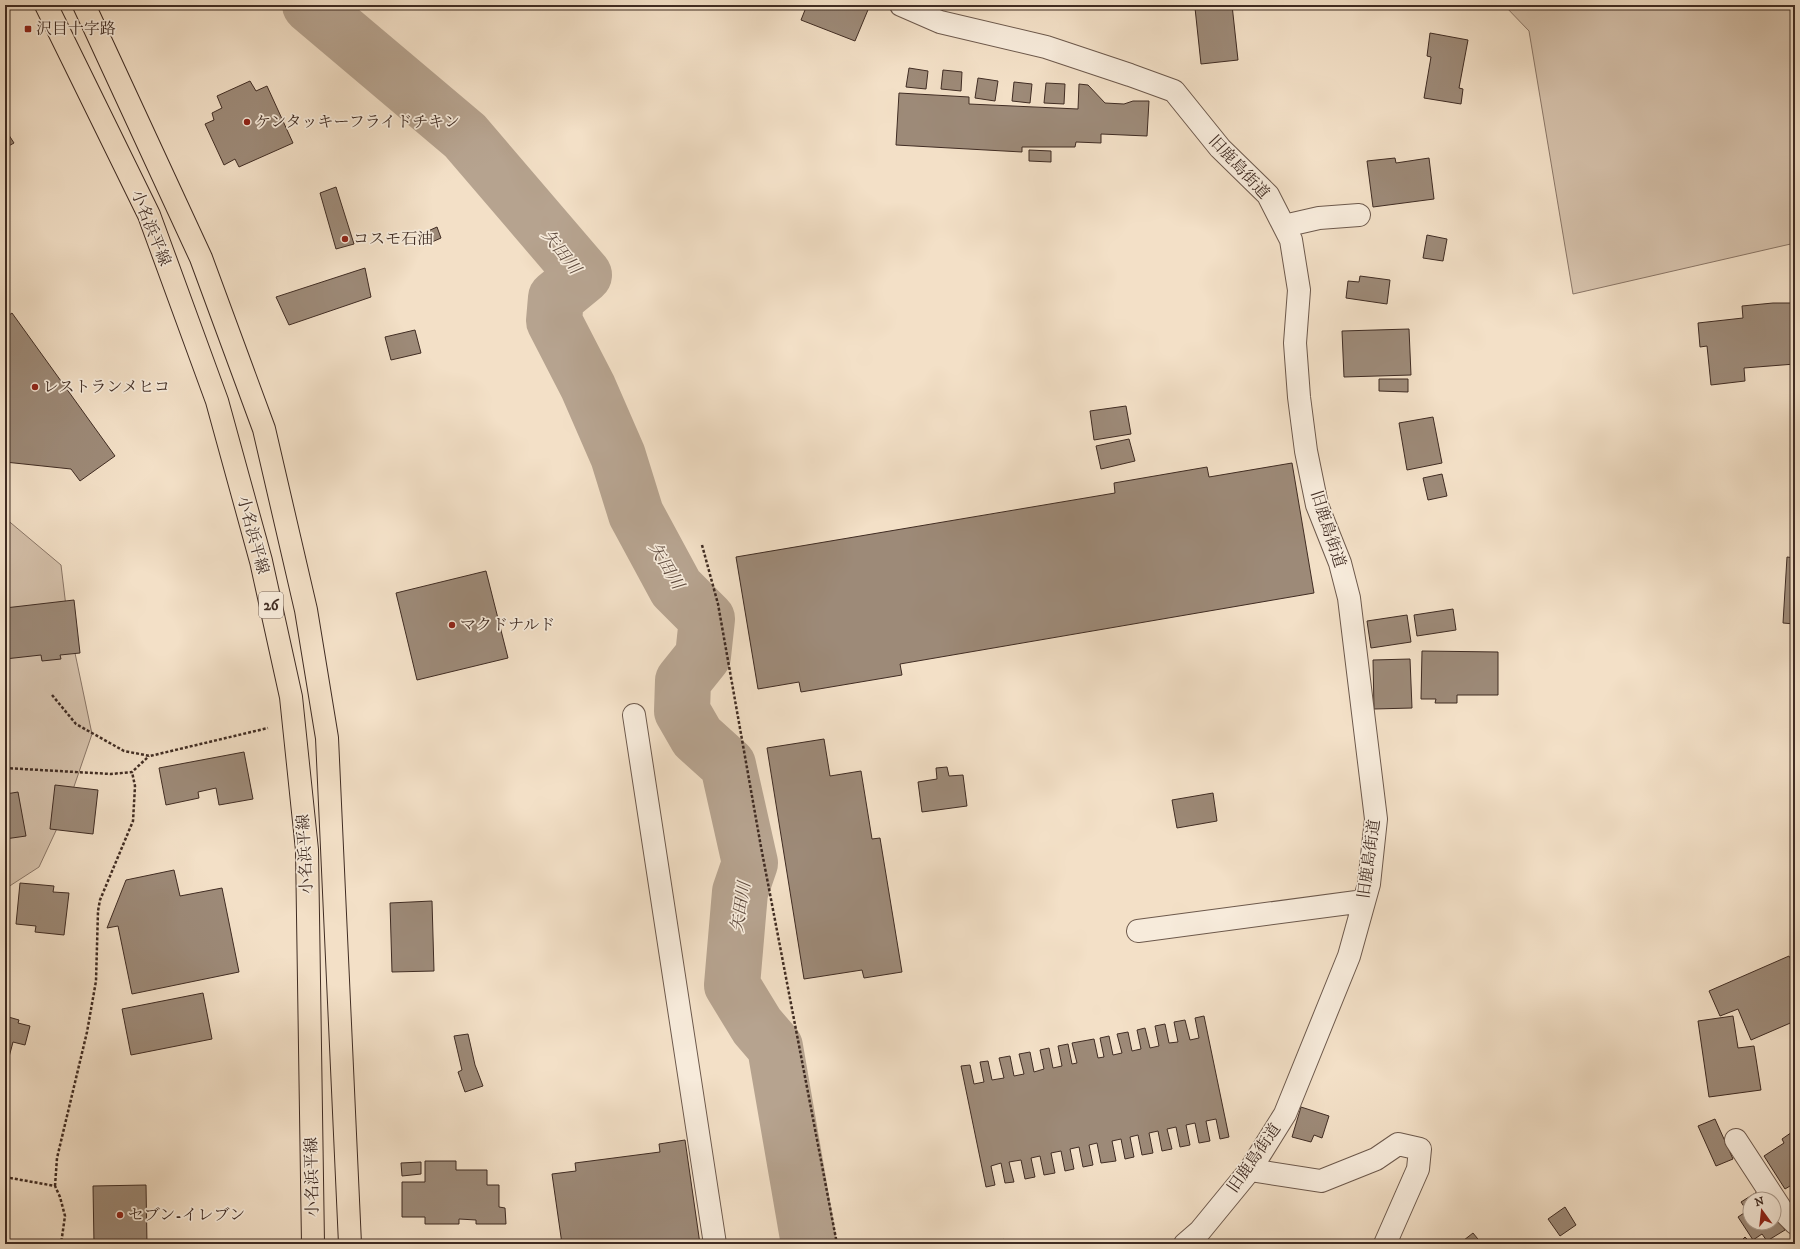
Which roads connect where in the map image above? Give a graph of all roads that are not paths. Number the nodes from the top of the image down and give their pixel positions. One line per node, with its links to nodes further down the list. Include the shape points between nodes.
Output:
1 (46, 5): 12 (main road, 小名浜平線 / 26, via 149,215 217,401 261,561 291,697 307,850)
2 (84, 5): 13 (main road, 小名浜平線 / 26, via 201,258 259,414 306,610 327,738)
3 (901, 5): 5 (street, 旧鹿島街道, via 940,22 1046,47 1174,91 1220,148 1268,195)
4 (1359, 215): 5 (street, via 1319,218)
5 (1284, 226): 7 (street, 旧鹿島街道, via 1291,240 1299,290 1295,343 1306,450 1317,505 1340,563 1349,598 1376,812 1369,884)
6 (634, 715): 14 (street)
7 (1364, 901): 8 (street); 10 (street, 旧鹿島街道, via 1348,956 1285,1114)
8 (1138, 931)
9 (1736, 1140): 11 (street, via 1781,1209)
10 (1250, 1170): 15 (street, 旧鹿島街道, via 1200,1231); 16 (street, via 1321,1180 1376,1159 1398,1144 1420,1149 1418,1169)
11 (1795, 1223)
12 (313, 1244)
13 (350, 1244)
14 (715, 1244)
15 (1185, 1244)
16 (1385, 1244)

